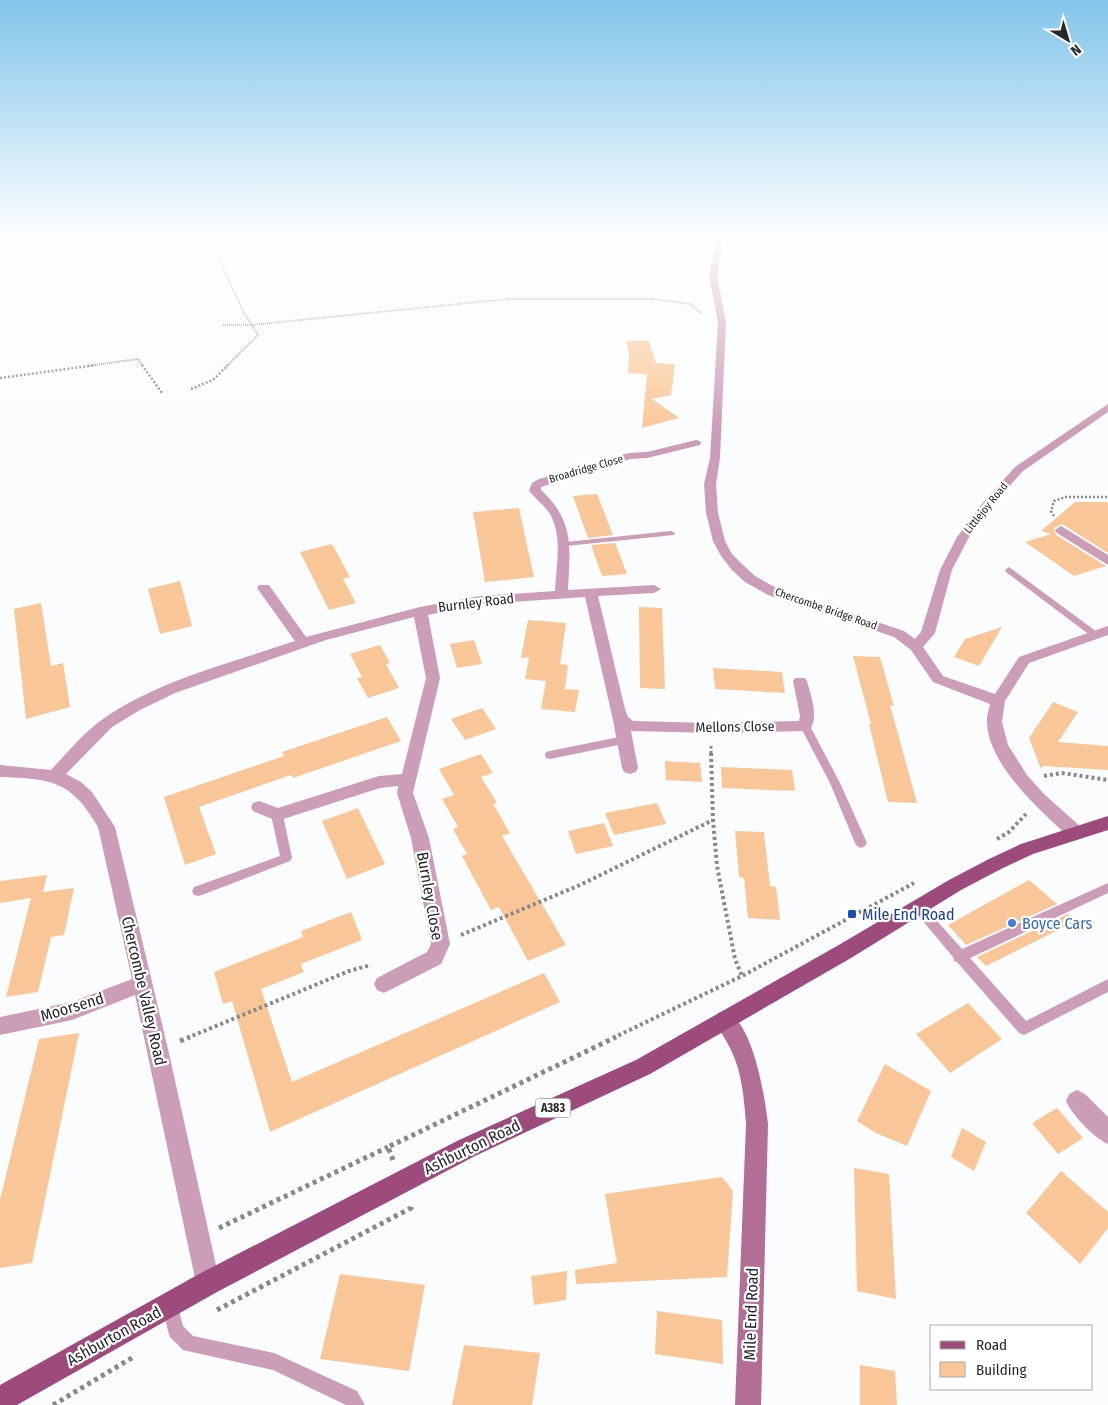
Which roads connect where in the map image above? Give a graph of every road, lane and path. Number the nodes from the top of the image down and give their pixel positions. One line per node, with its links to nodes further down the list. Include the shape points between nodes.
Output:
1 (239, 301): 6 (path)
2 (490, 301): 6 (path)
3 (666, 301): 7 (path, via 690,304)
4 (717, 301): 7 (street, Chercombe Bridge Road)
5 (223, 324): 6 (path)
6 (251, 325): 9 (path, via 258,335 213,380)
7 (721, 327): 26 (street, Chercombe Bridge Road, via 715,458 710,484 712,513 719,541 727,556 750,579 773,592 899,634)
8 (0, 378): 10 (path, via 138,359)
9 (191, 389)
10 (162, 393)
11 (1108, 407): 26 (street, Littlejoy Road, via 1019,470 986,506 963,536 946,570 928,633)
12 (696, 443): 16 (street, Broadridge Close, via 629,456 543,481 536,486 535,491 556,512)
13 (1108, 496): 14 (path, via 1066,497 1054,501 1051,511)
14 (1061, 530): 17 (street)
15 (671, 533): 16 (lane)
16 (566, 544): 22 (street, Broadridge Close)
17 (1108, 561)
18 (1009, 570): 24 (lane)
19 (264, 588): 25 (street)
20 (654, 589): 21 (street, Burnley Road)
21 (591, 592): 22 (street, Burnley Road); 29 (street)
22 (561, 594): 23 (street, Burnley Road, via 480,600)
23 (420, 611): 25 (street, Burnley Road); 37 (street, Burnley Close, via 433,678)
24 (1101, 632): 28 (street, via 1024,660)
25 (302, 643): 36 (street, Burnley Road, via 170,689 135,706 107,723)
26 (916, 647): 28 (street, Chercombe Bridge Road, via 938,679)
27 (800, 681): 30 (street, via 808,716)
28 (998, 701): 38 (street, via 994,722 1000,746)
29 (621, 720): 31 (street, Mellons Close, via 630,726 645,728); 32 (street)
30 (805, 726): 31 (street, Mellons Close); 45 (lane)
31 (711, 728): 42 (path)
32 (624, 740): 33 (lane); 34 (street)
33 (550, 755)
34 (630, 768)
35 (0, 772): 36 (street, Chercombe Valley Road)
36 (54, 776): 53 (street, Chercombe Valley Road, via 78,786 95,805 106,827)
37 (409, 779): 41 (street, via 379,782); 49 (street, Burnley Close, via 405,793 420,838)
38 (1021, 779): 39 (path, via 1062,773); 44 (street)
39 (1108, 780)
40 (258, 808): 41 (street)
41 (277, 815): 47 (lane, via 286,858)
42 (713, 820): 49 (path, via 580,885); 52 (path, via 719,875 735,959)
43 (1108, 824): 44 (main road, Ashburton Road / A383)
44 (1076, 833): 48 (main road, Ashburton Road / A383, via 995,864)
45 (861, 843)
46 (1108, 888): 50 (lane)
47 (198, 891)
48 (918, 908): 50 (lane); 56 (main road, Ashburton Road / A383)
49 (441, 944): 51 (street, Burnley Close, via 434,958)
50 (959, 957): 55 (lane, via 1024,1029)
51 (404, 973): 54 (street, Burnley Close); 58 (path, via 374,964 349,971)
52 (742, 976)
53 (143, 983): 57 (street, Moorsend, via 72,1011); 58 (street, Chercombe Valley Road)
54 (384, 984)
55 (1108, 985)
56 (725, 1020): 63 (main road, Ashburton Road / A383, via 643,1067 467,1148); 69 (street, Mile End Road, via 736,1036 753,1082 759,1132)
57 (0, 1026)
58 (158, 1049): 62 (street, Chercombe Valley Road)
59 (1077, 1101): 60 (street)
60 (1108, 1134)
61 (388, 1147): 62 (path)
62 (198, 1238): 63 (street, Chercombe Valley Road)
63 (208, 1283): 64 (main road, Ashburton Road / A383)
64 (170, 1304): 66 (main road, Ashburton Road / A383); 68 (lane, via 176,1331 189,1344 274,1362 351,1397)
65 (68, 1396): 67 (path)
66 (0, 1400)
67 (53, 1405)
68 (356, 1405)
69 (748, 1405)

